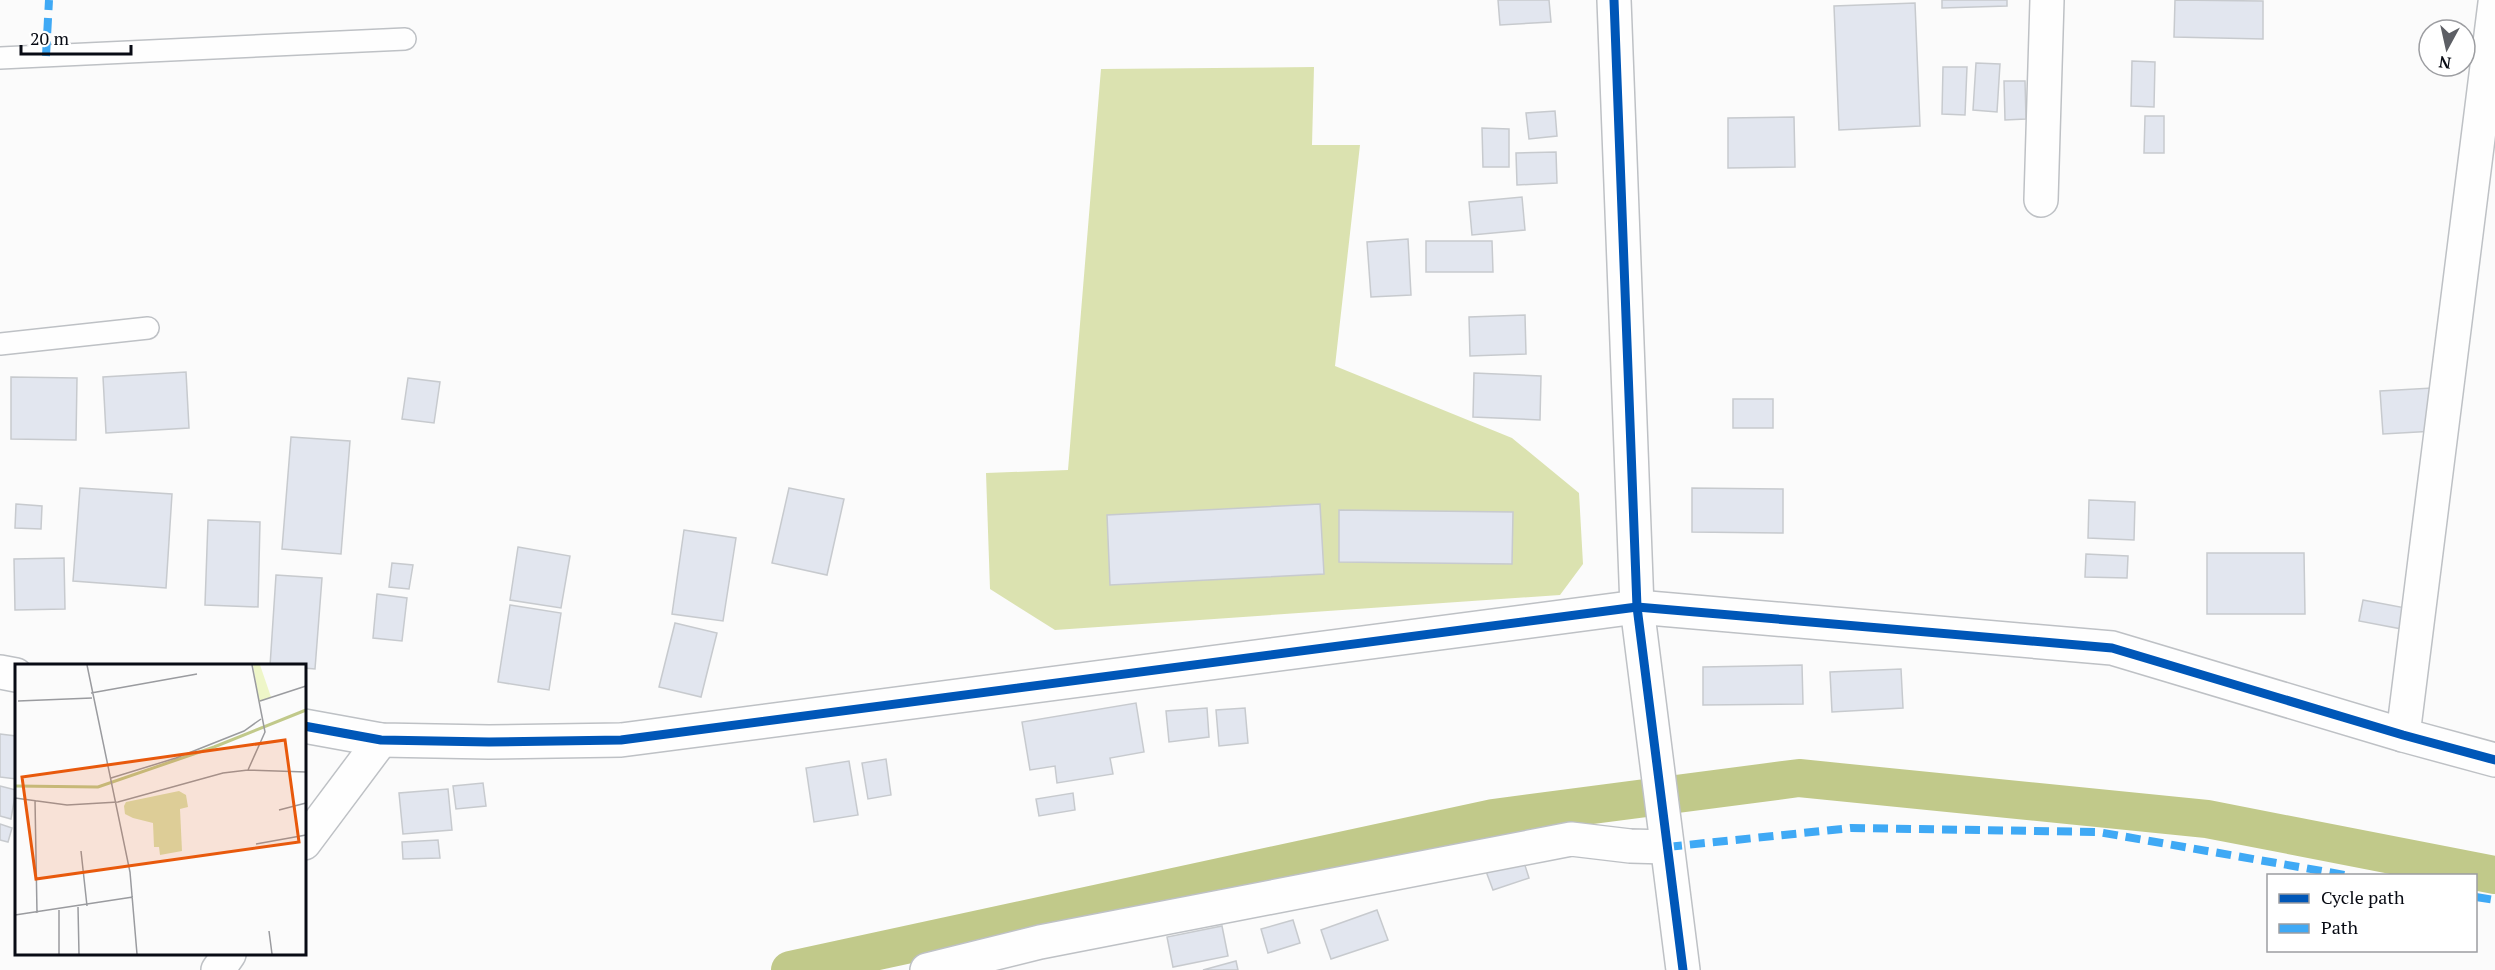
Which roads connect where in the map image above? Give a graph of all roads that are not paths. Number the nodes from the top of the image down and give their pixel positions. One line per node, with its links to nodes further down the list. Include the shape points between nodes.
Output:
1 (1614, 0): 9 (street)
2 (2047, 0): 6 (street)
3 (2495, 3): 13 (street)
4 (405, 39): 5 (lane)
5 (0, 58)
6 (2041, 200)
7 (148, 328): 8 (lane)
8 (0, 344)
9 (1637, 607): 13 (street, via 2112,648); 14 (street, via 621,740); 16 (street)
10 (0, 672): 11 (street)
11 (15, 675)
12 (306, 726): 14 (street)
13 (2403, 735): 15 (street)
14 (381, 740): 17 (street)
15 (2495, 760)
16 (1665, 836): 20 (street, via 1630,846 1571,839 1040,942); 21 (street)
17 (306, 840)
18 (228, 955): 19 (street)
19 (218, 970)
20 (927, 970)
21 (1683, 970)

